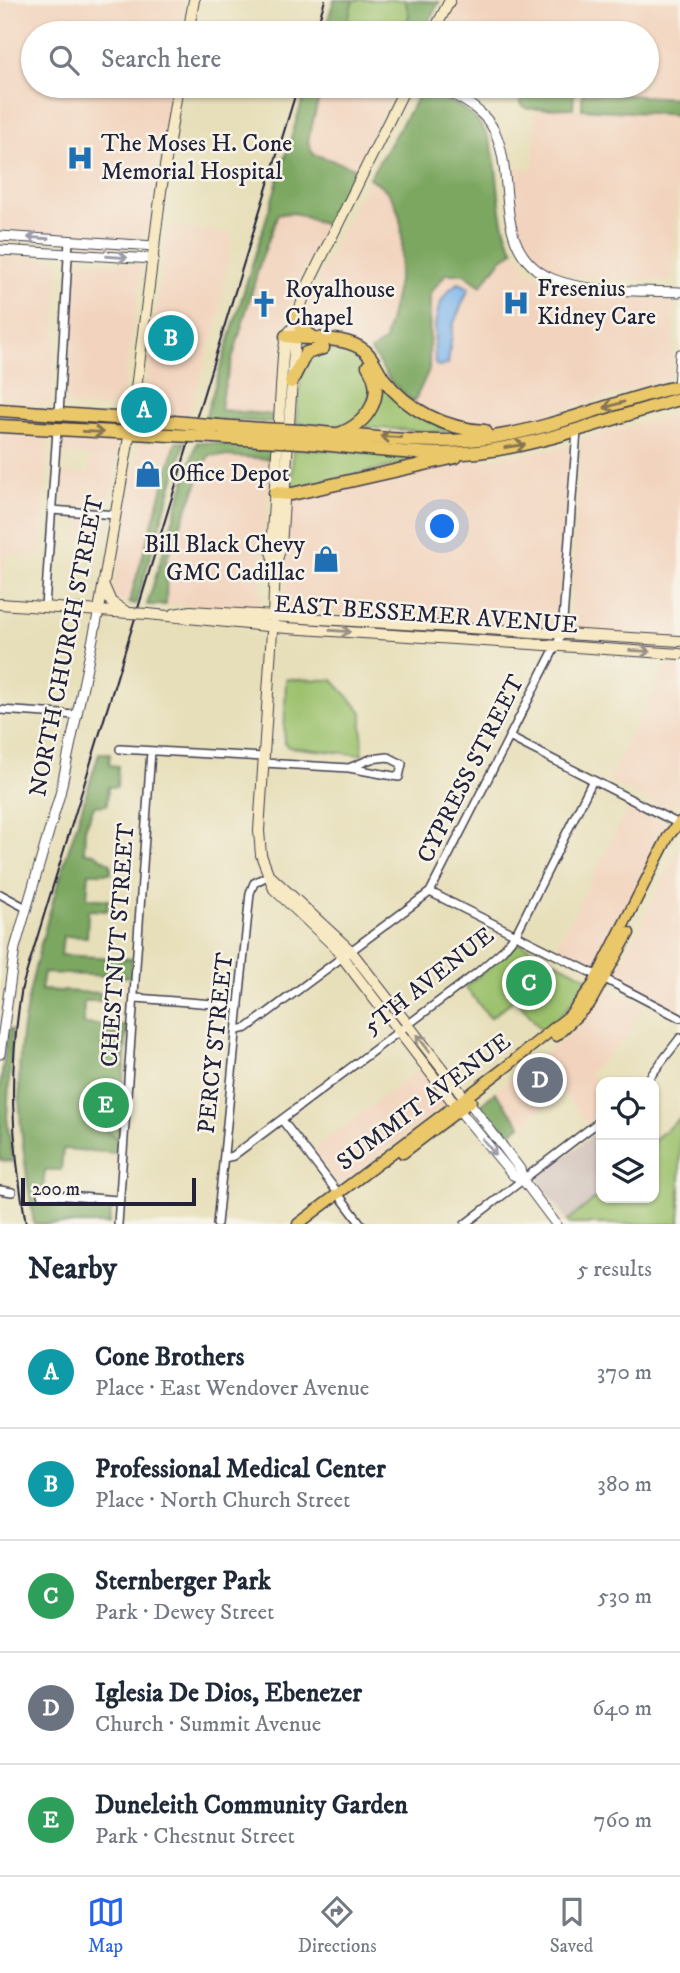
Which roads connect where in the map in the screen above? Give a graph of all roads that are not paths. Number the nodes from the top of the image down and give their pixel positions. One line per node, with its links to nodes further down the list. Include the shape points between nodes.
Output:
1 (194, 0): 3 (main road)
2 (450, 0): 4 (main road)
3 (190, 21)
4 (439, 21)
5 (176, 98): 10 (main road, NORTH CHURCH STREET)
6 (400, 98): 15 (main road, via 309,283)
7 (459, 98): 14 (street, via 476,108 494,132 512,234 536,268 577,285)
8 (0, 236): 9 (street, one-way to 8)
9 (69, 240): 10 (street); 12 (street)
10 (156, 243): 13 (main road, NORTH CHURCH STREET)
11 (0, 250): 12 (street)
12 (68, 253): 13 (street, one-way to 13); 21 (street)
13 (154, 259): 22 (main road, NORTH CHURCH STREET)
14 (680, 292)
15 (292, 334): 16 (highway); 16 (highway, via 304,333); 18 (main road); 32 (main road)
16 (320, 343): 18 (highway, via 306,353); 28 (highway, via 354,345 365,352 406,402 436,420 474,431); 29 (highway, via 357,355 373,374 375,400 370,412)
17 (680, 354): 19 (street)
18 (291, 382): 32 (main road)
19 (679, 391): 26 (highway, via 658,405); 28 (highway, one-way to 28)
20 (0, 410): 21 (highway)
21 (60, 414): 22 (highway)
22 (132, 420): 24 (highway); 27 (main road, NORTH CHURCH STREET)
23 (0, 426): 25 (highway)
24 (172, 428): 27 (highway); 30 (highway, bridge)
25 (57, 430): 27 (highway, one-way to 27); 33 (street)
26 (577, 430): 31 (highway, one-way to 26); 41 (street, CYPRESS STREET)
27 (130, 433): 34 (main road, NORTH CHURCH STREET)
28 (517, 433): 29 (highway, one-way to 29, via 428,439)
29 (339, 434): 30 (highway)
30 (301, 437): 31 (highway, via 421,452)
31 (476, 452): 32 (highway)
32 (279, 494): 40 (main road, via 271,551 275,567)
33 (52, 510): 34 (street); 37 (street)
34 (116, 515): 35 (main road, NORTH CHURCH STREET)
35 (104, 585): 38 (main road, NORTH CHURCH STREET); 39 (main road, via 111,602)
36 (0, 604): 37 (main road, EAST BESSEMER AVENUE)
37 (45, 607): 38 (main road, EAST BESSEMER AVENUE)
38 (99, 610): 39 (main road, EAST BESSEMER AVENUE); 48 (street, NORTH CHURCH STREET)
39 (129, 613): 40 (main road, EAST BESSEMER AVENUE, bridge, via 190,620)
40 (273, 621): 41 (main road, EAST BESSEMER AVENUE); 44 (main road, EAST BESSEMER AVENUE, one-way to 44); 52 (main road)
41 (562, 634): 42 (main road, EAST BESSEMER AVENUE); 44 (street, CYPRESS STREET)
42 (615, 637): 43 (main road, EAST BESSEMER AVENUE); 45 (street)
43 (680, 642)
44 (555, 646): 45 (main road, EAST BESSEMER AVENUE); 49 (street, CYPRESS STREET)
45 (601, 649): 46 (main road, EAST BESSEMER AVENUE, one-way to 46)
46 (680, 654)
47 (0, 710): 48 (street)
48 (76, 715): 59 (street, NORTH CHURCH STREET, via 60,794)
49 (509, 737): 54 (street); 57 (street, CYPRESS STREET)
50 (120, 749): 51 (street)
51 (151, 751): 52 (street); 64 (street, CHESTNUT STREET)
52 (264, 760): 53 (street); 56 (main road, via 258,840)
53 (349, 768): 53 (street, via 396,778 403,768 388,757)
54 (593, 780): 55 (street); 60 (street, 5TH AVENUE)
55 (679, 825): 62 (main road, SUMMIT AVENUE)
56 (269, 875): 61 (main road); 65 (street, PERCY STREET, via 250,890)
57 (430, 892): 60 (street); 61 (street, CYPRESS STREET)
58 (0, 894): 59 (street)
59 (26, 908): 63 (street, NORTH CHURCH STREET)
60 (516, 934): 62 (street); 67 (street, 5TH AVENUE, via 478,972)
61 (346, 953): 67 (main road); 68 (street, CYPRESS STREET, via 247,1028); 69 (main road)
62 (602, 978): 66 (street); 73 (main road, SUMMIT AVENUE, via 569,1026)
63 (4, 994): 71 (street, NORTH CHURCH STREET)
64 (136, 998): 65 (street); 83 (street, CHESTNUT STREET)
65 (239, 1006): 68 (street, PERCY STREET)
66 (680, 1018)
67 (407, 1024): 69 (street, 5TH AVENUE); 73 (main road, one-way to 67)
68 (237, 1030): 77 (street, PERCY STREET)
69 (398, 1031): 74 (main road); 75 (street, 5TH AVENUE)
70 (680, 1038): 72 (street)
71 (0, 1054)
72 (650, 1077)
73 (467, 1100): 74 (main road, SUMMIT AVENUE); 78 (street, via 520,1169)
74 (457, 1107): 78 (street, one-way to 78, via 513,1175); 82 (main road, SUMMIT AVENUE)
75 (282, 1120): 77 (street, 5TH AVENUE); 82 (street)
76 (596, 1124): 78 (street)
77 (224, 1158): 85 (street, PERCY STREET)
78 (523, 1180): 89 (street); 90 (street)
79 (0, 1191): 80 (street)
80 (12, 1192)
81 (41, 1194): 83 (street)
82 (340, 1196): 86 (main road, SUMMIT AVENUE); 87 (main road, SUMMIT AVENUE); 88 (street)
83 (118, 1200): 84 (street, CHESTNUT STREET)
84 (118, 1224)
85 (217, 1224)
86 (298, 1224)
87 (309, 1224)
88 (361, 1224)
89 (465, 1224)
90 (556, 1224)

